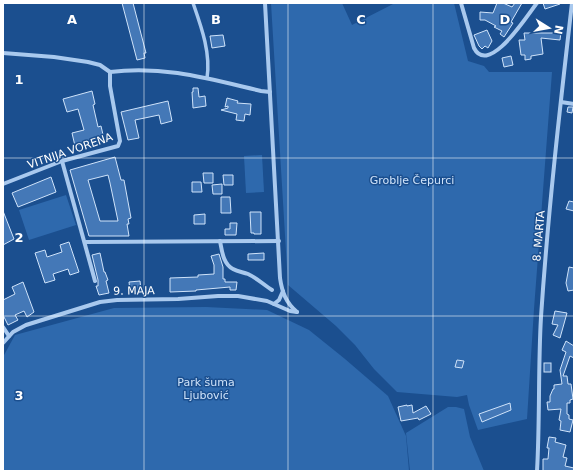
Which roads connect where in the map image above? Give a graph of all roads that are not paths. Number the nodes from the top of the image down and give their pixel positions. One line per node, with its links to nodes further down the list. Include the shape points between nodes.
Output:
1 (193, 3): 8 (street, via 201,25 207,55)
2 (265, 3): 9 (street)
3 (461, 3): 4 (street, via 475,51 487,56 504,45)
4 (537, 3)
5 (572, 3): 10 (street, 8. MARTA)
6 (3, 53): 7 (street, via 88,62 100,65)
7 (110, 72): 8 (street, via 137,70); 12 (street, VITNIJA VORENA, via 119,144)
8 (207, 78): 9 (street)
9 (270, 92): 15 (street)
10 (561, 102): 11 (street); 24 (street, 8. MARTA, via 541,318)
11 (574, 104)
12 (62, 161): 13 (street, VITNIJA VORENA); 16 (street)
13 (3, 184)
14 (220, 241): 15 (street); 16 (street); 18 (street, via 227,264 256,278)
15 (279, 241): 19 (street)
16 (85, 242): 17 (street)
17 (95, 281)
18 (272, 290)
19 (283, 291): 20 (street); 20 (street, 9. MAJA, via 297,312)
20 (274, 304): 22 (street, 9. MAJA, via 228,295 117,300 26,325)
21 (3, 328): 22 (street)
22 (9, 336): 23 (street, 9. MAJA)
23 (3, 343)
24 (537, 471)

